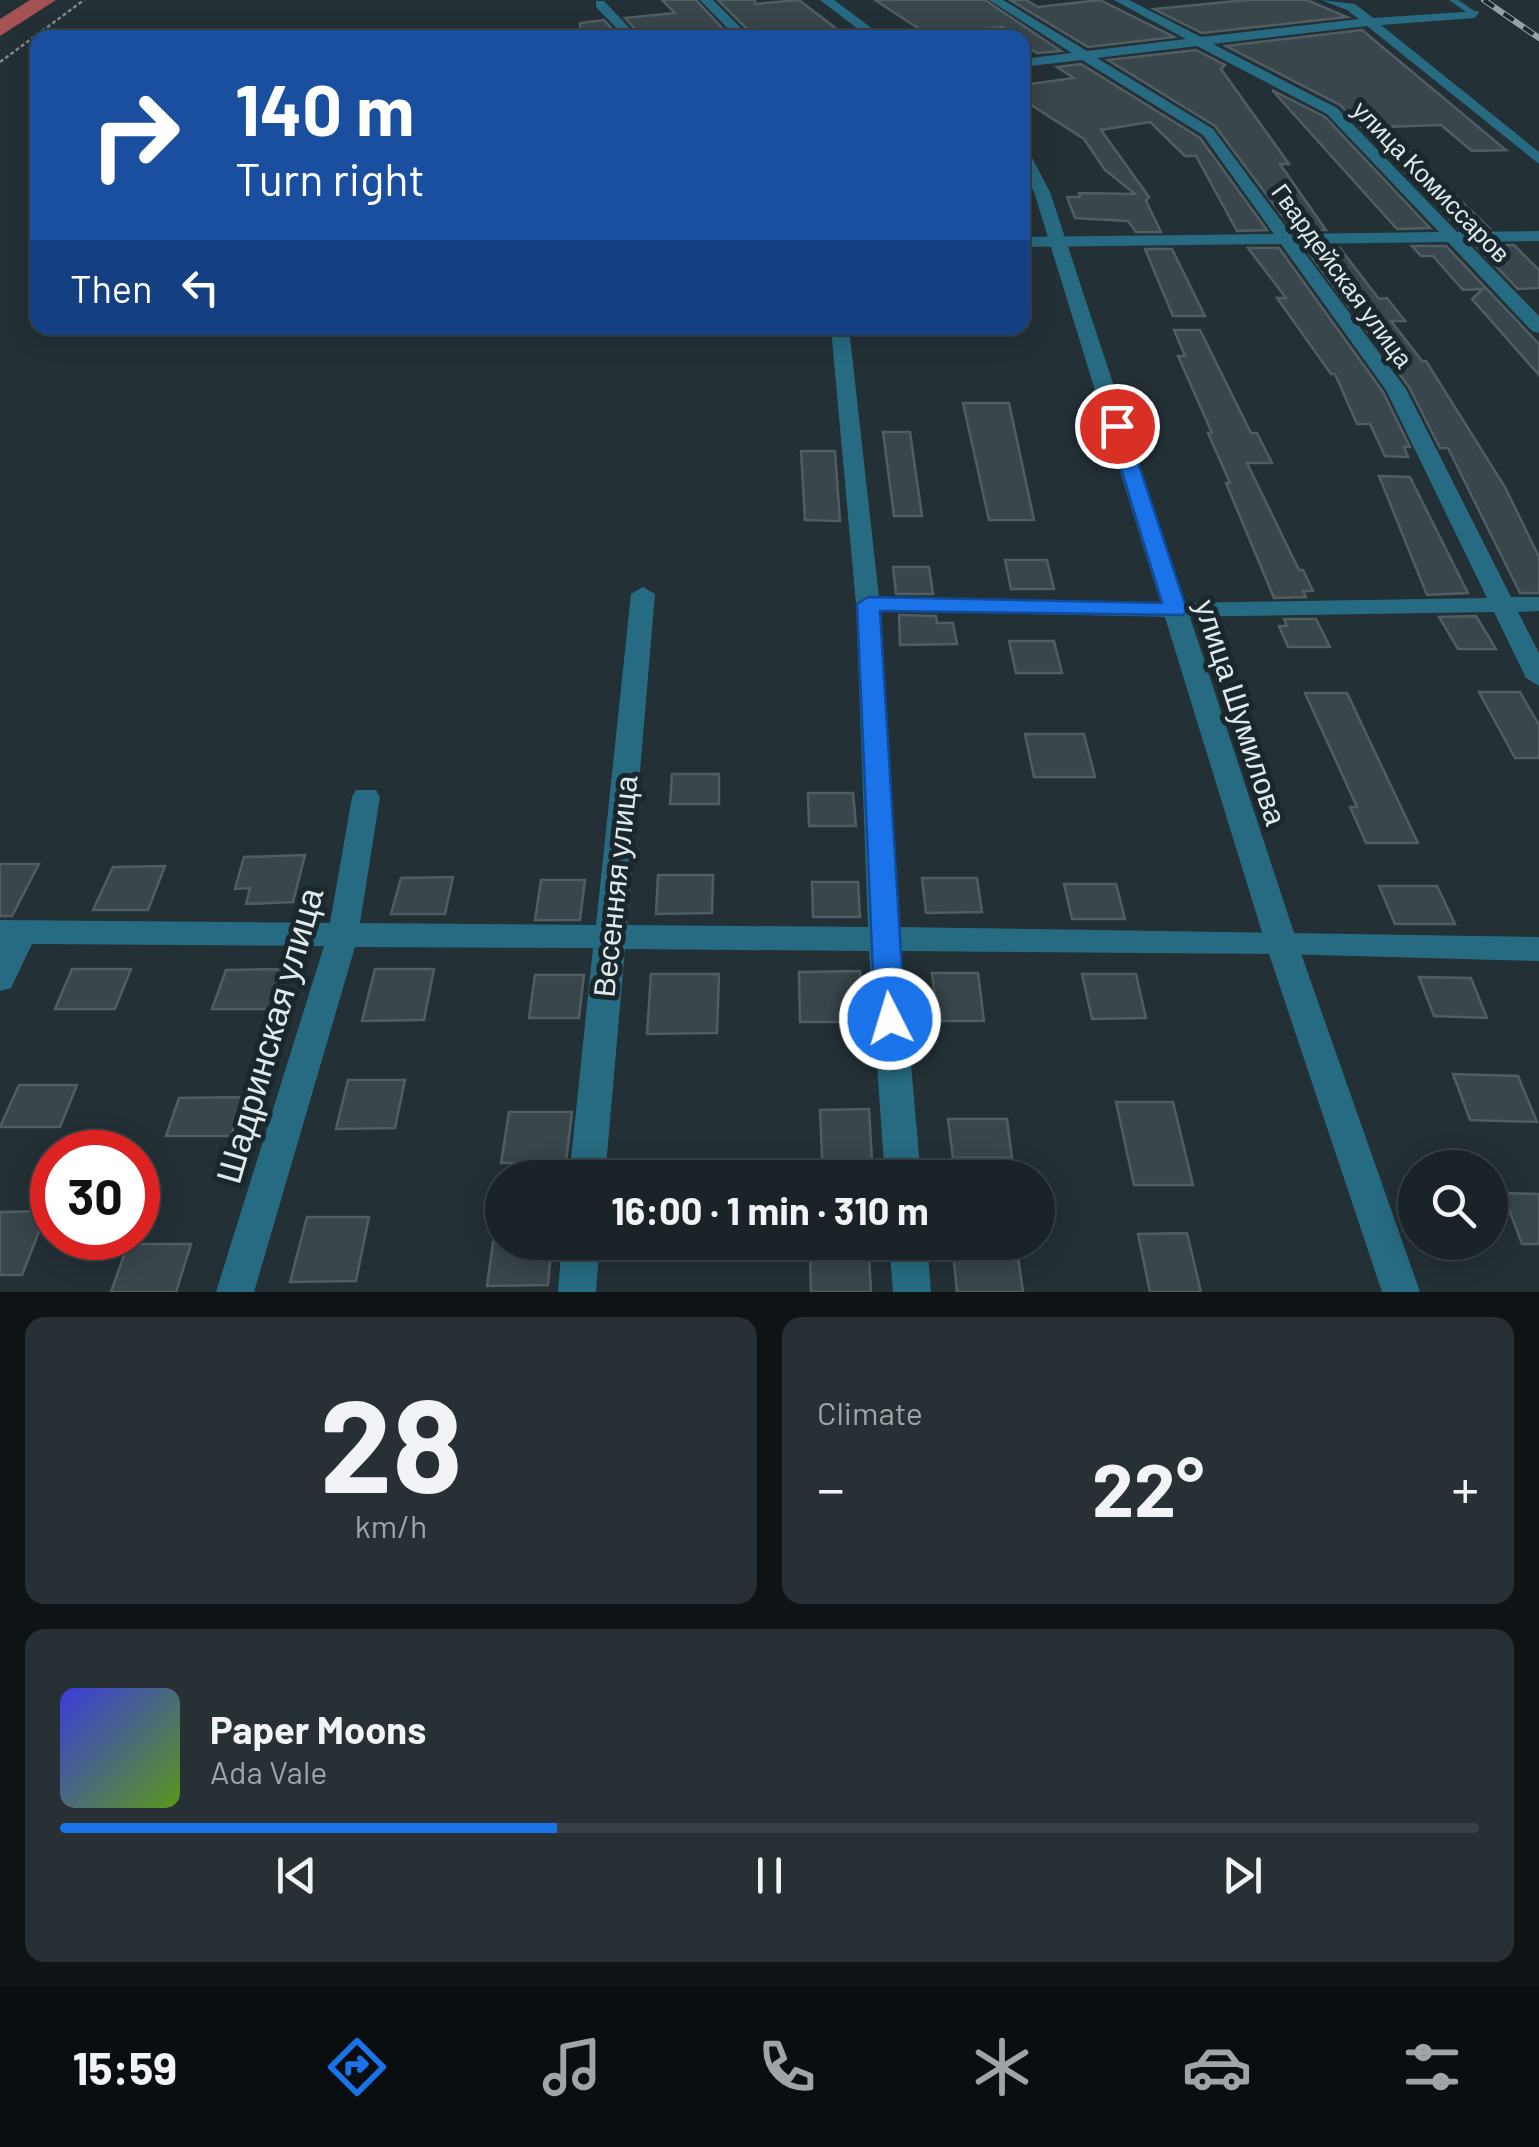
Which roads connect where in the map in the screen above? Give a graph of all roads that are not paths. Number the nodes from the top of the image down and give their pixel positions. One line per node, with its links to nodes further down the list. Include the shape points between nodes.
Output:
1 (706, 0): 11 (street)
2 (826, 0): 12 (street)
3 (995, 0): 14 (street, Гвардейская улица)
4 (1120, 0): 13 (street, улица Комиссаров)
5 (1327, 0): 9 (street)
6 (1453, 0): 8 (lane)
7 (600, 4): 10 (street)
8 (1476, 14): 9 (street)
9 (1369, 21): 13 (street); 16 (street)
10 (625, 30)
11 (738, 30)
12 (869, 30)
13 (1198, 42): 14 (street); 18 (street, улица Комиссаров, via 1332,111)
14 (1091, 56): 15 (street); 20 (street, Гвардейская улица, via 1208,132)
15 (1030, 61)
16 (1539, 159)
17 (1030, 162): 22 (street, улица Шумилова)
18 (1455, 235): 19 (street); 20 (street); 23 (street, улица Комиссаров)
19 (1539, 236)
20 (1284, 238): 22 (street); 26 (street, Гвардейская улица, via 1396,389)
21 (1030, 242): 22 (street)
22 (1058, 242): 29 (street, улица Шумилова)
23 (1539, 327)
24 (840, 335): 27 (street)
25 (643, 594): 34 (street, Весенняя улица)
26 (1501, 602): 28 (street); 29 (street); 30 (street, Гвардейская улица)
27 (868, 604): 29 (street); 35 (street)
28 (1539, 604)
29 (1176, 610): 36 (street, улица Шумилова)
30 (1539, 678)
31 (366, 796): 33 (street, Шадринская улица)
32 (11, 933): 33 (street); 38 (street)
33 (344, 935): 34 (street); 43 (street, Шадринская улица)
34 (608, 937): 35 (street); 39 (street, Весенняя улица)
35 (884, 939): 36 (street); 40 (street)
36 (1281, 942): 37 (street); 46 (street, улица Шумилова)
37 (1539, 949)
38 (0, 979)
39 (589, 1160)
40 (902, 1160)
41 (580, 1260): 44 (street)
42 (909, 1260): 45 (street)
43 (235, 1292)
44 (577, 1292)
45 (912, 1292)
46 (1400, 1292)

